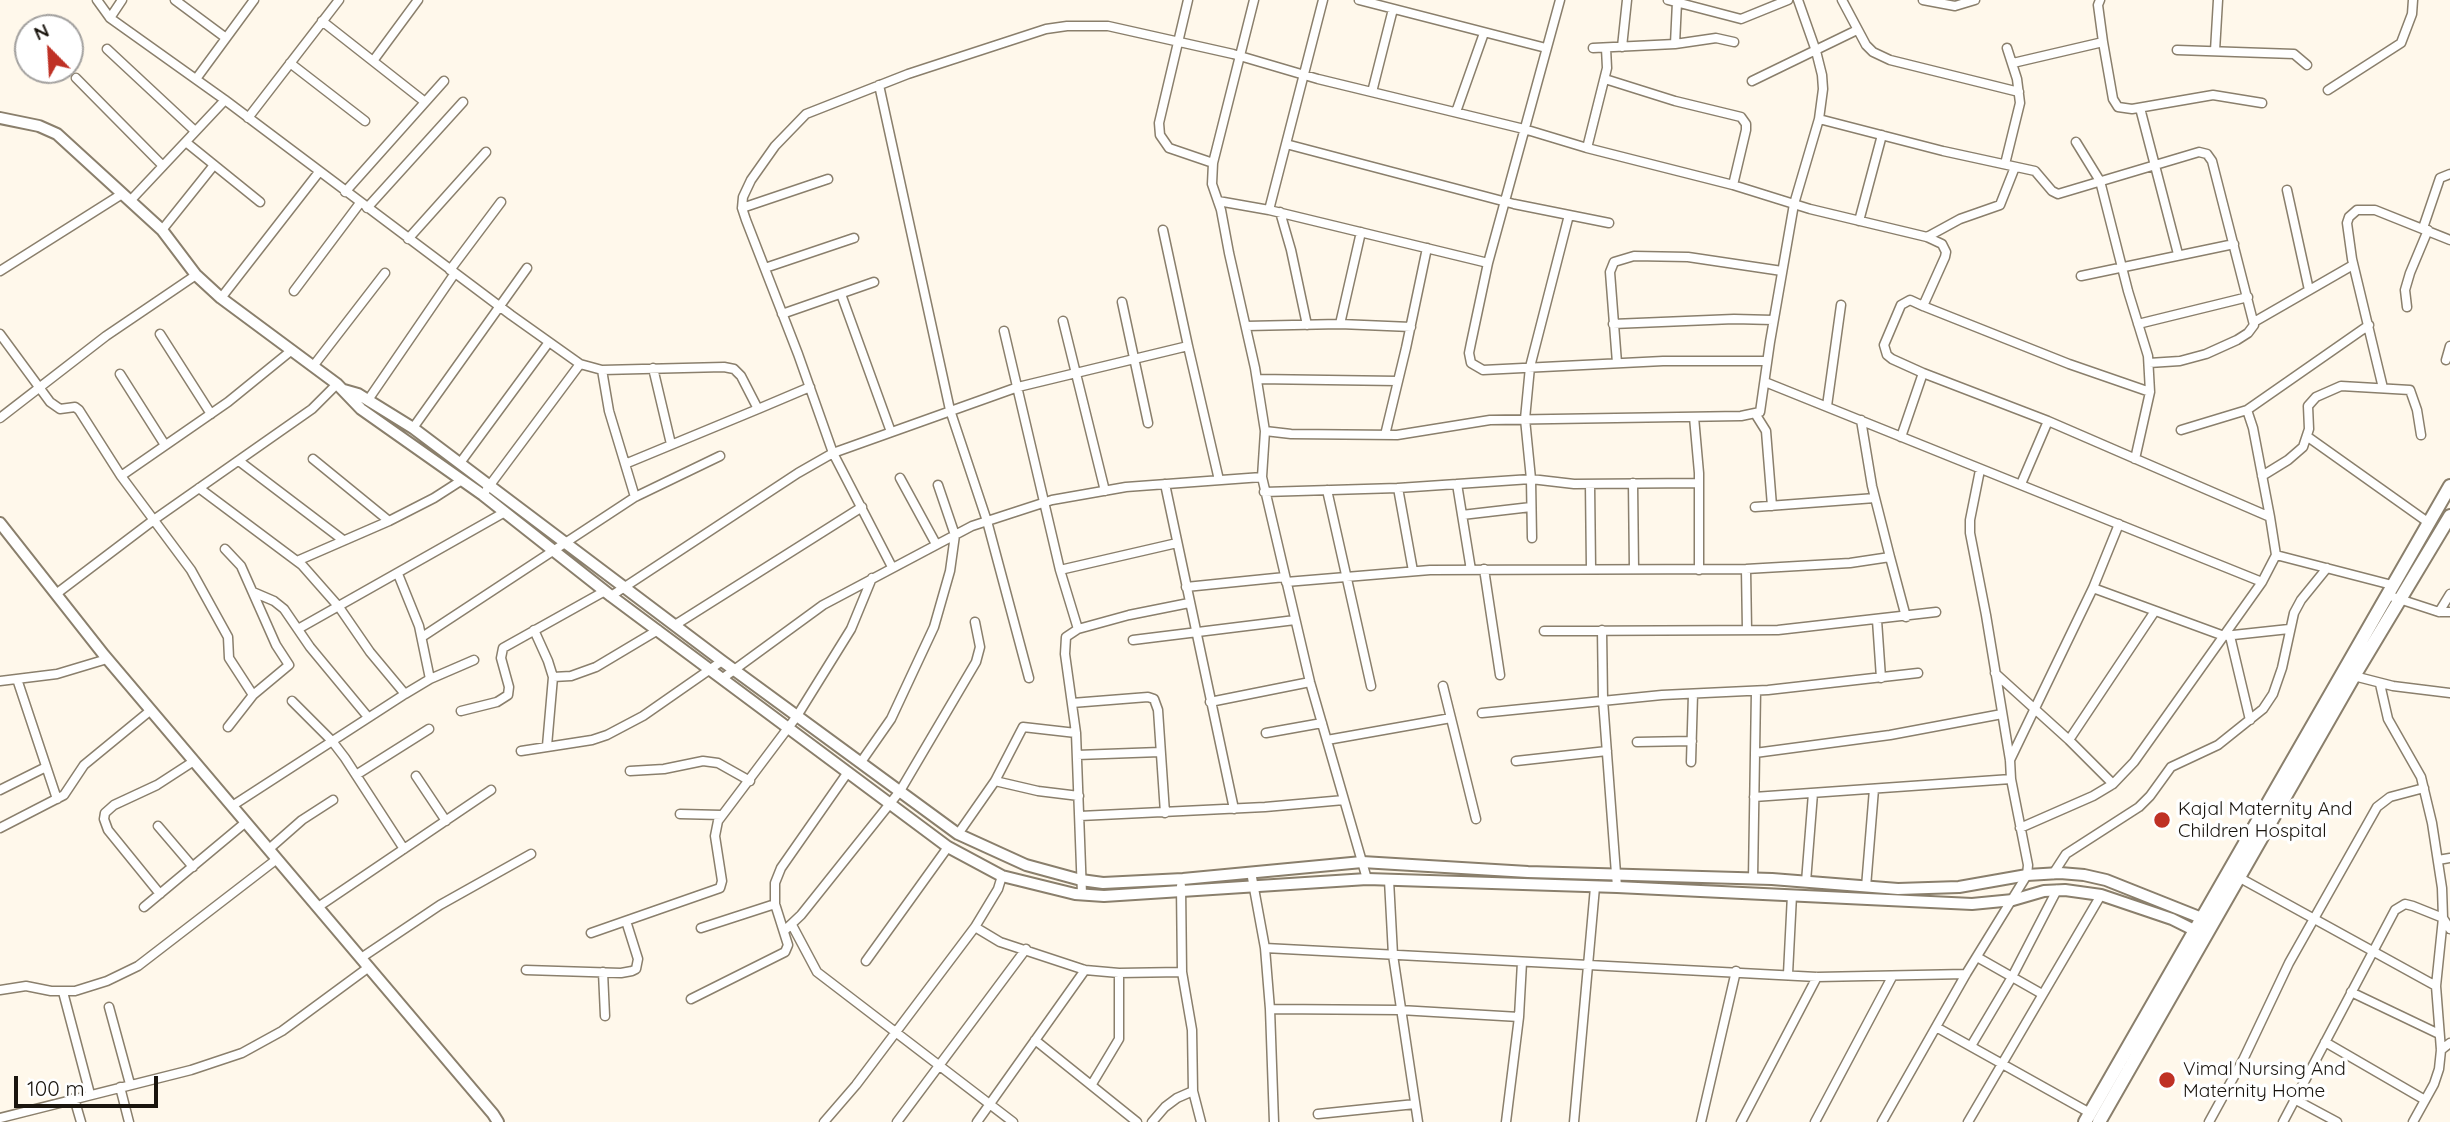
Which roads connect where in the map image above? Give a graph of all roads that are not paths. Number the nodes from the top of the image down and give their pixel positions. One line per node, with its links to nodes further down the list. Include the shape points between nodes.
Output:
1 (97, 0): 24 (street)
2 (122, 0): 24 (street)
3 (175, 0): 22 (street)
4 (254, 0): 28 (street)
5 (339, 0): 25 (street)
6 (418, 0): 43 (street)
7 (1188, 0): 29 (street)
8 (1254, 0): 42 (street)
9 (1323, 0): 47 (street)
10 (1359, 0): 23 (street)
11 (1559, 0): 34 (street)
12 (1627, 0): 33 (street)
13 (1788, 0): 21 (street, via 1741,19)
14 (1798, 0): 40 (street)
15 (1842, 0): 26 (street)
16 (1923, 0): 17 (street, via 1955,6)
17 (1975, 0)
18 (2100, 0): 31 (street)
19 (2218, 0): 41 (street)
20 (2413, 0): 54 (street, via 2401,43)
21 (1672, 1): 32 (street)
22 (185, 3): 28 (street)
23 (1393, 9): 27 (street); 55 (street)
24 (110, 18): 48 (street)
25 (323, 21): 43 (street); 44 (street)
26 (1857, 30): 40 (street); 56 (street, via 1873,52 1890,60)
27 (1484, 33): 34 (street); 62 (street)
28 (226, 38): 48 (street)
29 (1177, 41): 42 (street); 53 (street, via 1108,26 1046,29); 75 (street, via 1160,135 1169,148)
30 (1734, 42): 32 (street, via 1716,38)
31 (2103, 42): 45 (street); 61 (street, via 2115,104 2123,109)
32 (1675, 44): 33 (street)
33 (1622, 47): 36 (street)
34 (1546, 48): 67 (street)
35 (1593, 48): 36 (street)
36 (1606, 48): 49 (street)
37 (2007, 48): 45 (street)
38 (107, 49): 68 (street)
39 (2177, 50): 41 (street)
40 (1816, 51): 51 (street); 65 (street, via 1823,89)
41 (2215, 51): 46 (street, via 2294,54)
42 (1240, 56): 47 (street); 75 (street)
43 (373, 61): 58 (street)
44 (290, 63): 64 (street); 66 (street)
45 (2013, 63): 56 (street)
46 (2307, 65)
47 (1304, 75): 55 (street); 72 (street)
48 (196, 79): 57 (street)
49 (1605, 79): 73 (street); 85 (street, via 1741,117 1746,130)
50 (444, 80): 58 (street)
51 (1752, 81)
52 (82, 84): 79 (street)
53 (879, 85): 95 (street, via 806,114 751,180); 177 (street)
54 (2328, 90)
55 (1372, 92): 62 (street)
56 (2019, 92): 76 (street)
57 (225, 100): 64 (street); 68 (street)
58 (425, 102): 87 (street)
59 (463, 102): 94 (street)
60 (2262, 103): 61 (street, via 2213,94)
61 (2140, 108): 78 (street)
62 (1456, 113): 67 (street)
63 (0, 118): 88 (street, via 57,134)
64 (248, 118): 81 (street)
65 (1819, 119): 69 (street); 93 (street)
66 (365, 121)
67 (1524, 129): 73 (street); 92 (street)
68 (195, 131): 71 (street)
69 (1882, 135): 76 (street); 99 (street)
70 (2076, 142): 84 (street)
71 (187, 143): 77 (street); 79 (street)
72 (1286, 145): 92 (street); 96 (street)
73 (1587, 148): 85 (street)
74 (486, 152): 107 (street)
75 (1213, 163): 89 (street, via 1212,184)
76 (2005, 164): 80 (street)
77 (214, 165): 90 (street); 102 (street)
78 (2156, 165): 84 (street); 109 (street, via 2199,152 2207,154); 111 (street)
79 (163, 166): 88 (street)
80 (2015, 167): 84 (street, via 2035,171 2054,194); 105 (street, via 2000,205)
81 (319, 172): 87 (street); 128 (street)
82 (2450, 174): 101 (street, via 2440,178)
83 (828, 179): 95 (street)
84 (2099, 181): 116 (street)
85 (1733, 185): 93 (street)
86 (2287, 190): 124 (street)
87 (345, 192): 94 (street)
88 (126, 197): 102 (street); 117 (street)
89 (1218, 201): 96 (street); 143 (street)
90 (260, 202)
91 (501, 202): 119 (street)
92 (1506, 202): 98 (street); 112 (street)
93 (1794, 204): 99 (street); 118 (street)
94 (363, 205): 107 (street); 125 (street)
95 (742, 208): 115 (street)
96 (1269, 210): 97 (street)
97 (1280, 212): 104 (street); 141 (street)
98 (1569, 215): 100 (street); 159 (street)
99 (1859, 221): 105 (street)
100 (1609, 223)
101 (2426, 229): 108 (street); 113 (street, via 2375,210 2357,210 2347,223); 133 (street, via 2405,290)
102 (162, 230): 121 (street)
103 (1163, 230): 149 (street)
104 (1361, 232): 110 (street); 138 (street)
105 (1927, 237): 132 (street, via 1942,244 1946,253)
106 (854, 238): 115 (street)
107 (408, 239): 119 (street)
108 (2450, 240)
109 (2234, 244): 111 (street); 127 (street)
110 (1427, 248): 112 (street); 144 (street)
111 (2178, 254): 116 (street)
112 (1488, 263): 159 (street, via 1469,359 1483,370)
113 (2353, 264): 124 (street); 142 (street)
114 (527, 268): 131 (street)
115 (765, 268): 134 (street)
116 (2122, 268): 122 (street); 140 (street)
117 (0, 271)
118 (1782, 271): 135 (street); 139 (street, via 1688,257 1620,259 1610,272)
119 (453, 272): 131 (street); 174 (street)
120 (385, 273): 158 (street)
121 (197, 275): 128 (street); 168 (street)
122 (2081, 276)
123 (874, 282): 126 (street)
124 (2309, 290): 137 (street)
125 (294, 291)
126 (841, 294): 134 (street); 190 (street)
127 (2248, 297): 137 (street); 140 (street)
128 (221, 298): 151 (street)
129 (1122, 302): 152 (street)
130 (1841, 305): 175 (street)
131 (499, 306): 148 (street); 187 (street)
132 (1923, 306): 163 (street, via 1903,302 1884,345 1892,359); 173 (street)
133 (2407, 307)
134 (782, 314): 170 (street)
135 (1773, 320): 139 (street); 153 (street)
136 (1063, 321): 162 (street)
137 (2254, 322): 156 (street, via 2248,333 2206,354)
138 (1340, 324): 141 (street); 144 (street)
139 (1613, 324): 155 (street)
140 (2138, 324): 156 (street)
141 (1307, 325): 143 (street)
142 (2369, 325): 172 (street); 178 (street)
143 (1246, 326): 165 (street)
144 (1411, 327): 166 (street)
145 (1004, 331): 171 (street)
146 (0, 334): 168 (street)
147 (160, 334): 179 (street)
148 (549, 342): 157 (street); 202 (street)
149 (1188, 346): 152 (street); 211 (street)
150 (2450, 346): 154 (street)
151 (292, 350): 158 (street); 179 (street)
152 (1134, 359): 162 (street); 186 (street)
153 (1768, 360): 155 (street); 167 (street)
154 (2446, 360)
155 (1617, 363): 159 (street)
156 (2149, 363): 173 (street)
157 (580, 364): 161 (street); 214 (street)
158 (314, 365): 169 (street)
159 (1530, 367): 183 (street)
160 (653, 368): 161 (street); 176 (street, via 734,369); 195 (street)
161 (602, 370): 203 (street)
162 (1077, 373): 171 (street); 224 (street)
163 (1923, 373): 185 (street); 193 (street)
164 (120, 374): 196 (street)
165 (1257, 379): 166 (street); 189 (street)
166 (1398, 381): 191 (street)
167 (1765, 382): 175 (street); 180 (street, via 1762,408)
168 (40, 387): 182 (street); 205 (street, via 56,408 79,410)
169 (341, 387): 174 (street); 201 (street); 210 (street, via 360,409)
170 (810, 387): 176 (street); 197 (street)
171 (1018, 387): 177 (street); 229 (street)
172 (2383, 388): 192 (street, via 2412,392); 194 (street, via 2341,386 2316,397 2307,410)
173 (2150, 392): 200 (street)
174 (368, 400): 187 (street)
175 (1827, 406): 184 (street)
176 (758, 409): 195 (street)
177 (950, 410): 190 (street); 240 (street)
178 (2247, 410): 188 (street); 206 (street)
179 (211, 414): 196 (street)
180 (1756, 415): 181 (street); 230 (street, via 1766,432)
181 (1694, 417): 183 (street); 212 (street)
182 (0, 418)
183 (1525, 419): 191 (street, via 1490,419); 209 (street)
184 (1861, 420): 193 (street); 228 (street)
185 (2048, 421): 200 (street); 218 (street)
186 (1148, 423)
187 (413, 428): 202 (street)
188 (2181, 430)
189 (1265, 431): 191 (street); 208 (street)
190 (891, 432): 197 (street)
191 (1385, 435)
192 (2421, 435)
193 (1901, 437): 204 (street)
194 (2308, 438): 206 (street, via 2288,460); 242 (street)
195 (671, 444): 203 (street)
196 (166, 445): 205 (street)
197 (833, 453): 231 (street); 270 (street)
198 (720, 456): 227 (street)
199 (313, 458): 239 (street)
200 (2135, 459): 237 (street)
201 (239, 461): 221 (street); 246 (street)
202 (460, 463): 214 (street)
203 (625, 464): 227 (street)
204 (1980, 470): 218 (street); 309 (street, via 1970,533)
205 (121, 476): 238 (street)
206 (2262, 476): 237 (street)
207 (900, 478): 249 (street)
208 (1262, 478): 211 (street); 225 (street)
209 (1531, 479): 216 (street); 217 (street); 232 (street)
210 (462, 480): 226 (street); 239 (street)
211 (1219, 480): 215 (street)
212 (1699, 482): 213 (street); 263 (street)
213 (1633, 483): 217 (street); 260 (street)
214 (491, 484): 226 (street); 247 (street)
215 (1165, 484): 224 (street); 248 (street)
216 (1457, 484): 222 (street); 235 (street)
217 (1590, 484): 256 (street)
218 (2021, 484): 243 (street)
219 (939, 485): 244 (street)
220 (2450, 486): 242 (main road)
221 (199, 488): 238 (street); 254 (street)
222 (1398, 488): 223 (street); 264 (street)
223 (1327, 490): 225 (street); 266 (street)
224 (1105, 491): 229 (street)
225 (1264, 492): 268 (street)
226 (483, 495): 234 (street)
227 (635, 497): 247 (street)
228 (1875, 498): 230 (street); 253 (street)
229 (1046, 502): 240 (street); 262 (street)
230 (1772, 506): 233 (street)
231 (862, 507): 255 (street); 289 (street)
232 (1531, 507): 235 (street); 245 (street)
233 (1755, 507)
234 (505, 512): 251 (street); 265 (street)
235 (1462, 515): 258 (street)
236 (2450, 516): 278 (main road)
237 (2270, 517): 252 (street)
238 (155, 519): 276 (street); 327 (street, via 220,621 229,640 229,658)
239 (389, 521): 246 (street)
240 (987, 521): 244 (street); 314 (street)
241 (0, 523): 276 (street)
242 (2429, 523): 273 (main road)
243 (2119, 524): 269 (street); 272 (street)
244 (955, 535): 249 (street); 361 (street, via 950,571 933,627 891,719)
245 (1532, 538)
246 (343, 540): 254 (street)
247 (566, 543): 251 (street); 270 (street)
248 (1177, 543): 262 (street); 271 (street)
249 (936, 544): 255 (street)
250 (225, 549): 274 (street, via 241,566)
251 (554, 552): 275 (street); 300 (street)
252 (2276, 555): 257 (street); 269 (street)
253 (1890, 557): 261 (street); 285 (street)
254 (297, 561): 280 (street)
255 (892, 567): 267 (street)
256 (1591, 568): 259 (street); 260 (street)
257 (2328, 568): 273 (street); 292 (street, via 2301,600)
258 (1471, 569): 259 (street); 264 (street)
259 (1484, 569): 310 (street)
260 (1634, 569): 263 (street)
261 (1746, 569): 263 (street); 297 (street)
262 (1060, 570): 291 (street)
263 (1699, 570)
264 (1413, 571): 266 (street)
265 (398, 574): 280 (street); 300 (street)
266 (1348, 577): 268 (street); 322 (street)
267 (872, 578): 306 (street, via 823,605); 337 (street, via 851,629)
268 (1285, 580): 271 (street); 286 (street)
269 (2262, 582): 299 (street)
270 (623, 586): 275 (street); 289 (street)
271 (1186, 587): 279 (street)
272 (2093, 588): 282 (street); 332 (street)
273 (2389, 590): 278 (street); 307 (main road)
274 (253, 592): 290 (street, via 274,601); 327 (street, via 289,665)
275 (608, 593): 293 (street); 295 (street)
276 (56, 594): 302 (street)
277 (2450, 594): 283 (street)
278 (2400, 601): 283 (street); 312 (main road)
279 (1189, 603): 291 (street); 298 (street)
280 (339, 607): 290 (street); 325 (street)
281 (1936, 611): 285 (street)
282 (2155, 611): 299 (street); 348 (street)
283 (2439, 612): 284 (street)
284 (2450, 612)
285 (1906, 617): 287 (street)
286 (1295, 620): 298 (street); 319 (street)
287 (1877, 620): 297 (street); 315 (street)
288 (975, 622): 376 (street, via 976,662)
289 (675, 625): 304 (street)
290 (298, 629): 338 (street)
291 (1077, 629): 331 (street, via 1065,641)
292 (2289, 629): 299 (street); 340 (street, via 2273,694)
293 (658, 630): 305 (street); 311 (street, via 596,667)
294 (1602, 630): 296 (street); 297 (street); 328 (street)
295 (534, 631): 311 (street); 334 (street, via 501,652 508,695)
296 (1544, 631)
297 (1746, 631)
298 (1195, 632): 301 (street); 330 (street)
299 (2227, 636): 340 (street); 371 (street)
300 (422, 637): 317 (street)
301 (1133, 640)
302 (107, 659): 316 (street, via 57,674); 333 (street)
303 (474, 660): 317 (street)
304 (722, 660): 305 (street); 306 (street)
305 (711, 670): 313 (street); 352 (street, via 607,735)
306 (734, 670): 313 (street); 337 (street)
307 (2341, 672): 312 (street); 433 (main road)
308 (1918, 673): 315 (street)
309 (1996, 673): 332 (street); 336 (street)
310 (1500, 675)
311 (553, 677): 352 (street)
312 (2354, 677): 320 (street); 411 (main road)
313 (723, 678): 343 (street)
314 (1029, 678)
315 (1881, 678): 323 (street)
316 (17, 679): 318 (street); 363 (street)
317 (430, 679): 325 (street)
318 (0, 680)
319 (1310, 682): 330 (street); 341 (street)
320 (2380, 684): 324 (street); 372 (street, via 2388,719)
321 (1443, 685): 339 (street)
322 (1371, 686)
323 (1756, 691): 326 (street); 356 (street)
324 (2450, 693)
325 (405, 694): 338 (street)
326 (1693, 694): 328 (street); 350 (street)
327 (253, 695): 342 (street)
328 (1603, 700): 335 (street); 354 (street)
329 (292, 701): 349 (street)
330 (1210, 702): 385 (street)
331 (1072, 703): 345 (street); 355 (street, via 1154,699)
332 (2034, 709): 348 (street); 358 (street)
333 (151, 710): 359 (street); 380 (street, via 84,765 71,788)
334 (461, 712)
335 (1482, 713)
336 (2002, 714): 356 (street, via 1890,735); 358 (street)
337 (797, 716): 343 (street); 361 (street)
338 (368, 717): 349 (street)
339 (1451, 718): 347 (street); 390 (street)
340 (2250, 720): 408 (street, via 2218,745 2171,767 2139,807 2066,854)
341 (1322, 723): 346 (street); 347 (street)
342 (228, 727)
343 (789, 728): 365 (street); 370 (street)
344 (429, 729): 366 (street)
345 (1076, 733): 357 (street); 369 (street, via 1023,727)
346 (1266, 733)
347 (1327, 740): 382 (street)
348 (2069, 740): 371 (street)
349 (332, 741): 366 (street); 384 (street)
350 (1692, 741): 351 (street); 362 (street)
351 (1637, 742)
352 (547, 746): 353 (street)
353 (521, 751)
354 (1607, 751): 360 (street); 407 (street)
355 (1160, 752): 357 (street); 386 (street)
356 (1755, 752): 379 (street)
357 (1077, 755): 378 (street)
358 (2010, 760): 368 (street)
359 (194, 761): 384 (street); 423 (street, via 105,813 108,830)
360 (1516, 761)
361 (861, 762): 376 (street)
362 (1691, 762)
363 (46, 767): 374 (street); 380 (street)
364 (630, 771): 370 (street, via 703,761 718,763)
365 (848, 772): 383 (street); 428 (street, via 781,868)
366 (356, 775): 399 (street)
367 (416, 776): 391 (street)
368 (2011, 779): 373 (street); 395 (street)
369 (995, 781): 378 (street); 396 (street)
370 (750, 782): 388 (street)
371 (2113, 784): 395 (street)
372 (2424, 788): 403 (street); 432 (street, via 2390,797 2377,807)
373 (1874, 789): 377 (street); 421 (street)
374 (0, 790)
375 (491, 790): 391 (street)
376 (900, 792): 383 (street); 396 (street)
377 (1813, 793): 379 (street); 416 (street)
378 (1079, 796): 389 (street)
379 (1754, 797): 413 (street)
380 (57, 799): 394 (street)
381 (333, 800): 398 (street)
382 (1343, 800): 385 (street); 404 (street)
383 (891, 804): 397 (street); 435 (street)
384 (232, 806): 392 (street)
385 (1234, 809): 386 (street)
386 (1165, 813): 389 (street)
387 (680, 814): 388 (street)
388 (722, 815): 434 (street, via 715,836 720,888)
389 (1080, 816): 414 (street)
390 (1476, 819)
391 (446, 821): 399 (street)
392 (246, 822): 398 (street); 405 (street)
393 (158, 825): 405 (street)
394 (0, 828)
395 (2020, 828): 409 (street)
396 (958, 834): 414 (street, via 1026,865)
397 (948, 847): 410 (street); 448 (street)
398 (269, 849): 402 (street)
399 (404, 849): 430 (street)
400 (531, 854): 447 (street, via 440,905)
401 (2450, 858): 403 (street)
402 (277, 859): 430 (street); 465 (street, via 138,966 93,986)
403 (2438, 860): 431 (street)
404 (1362, 862): 406 (street); 407 (street); 412 (street)
405 (193, 867): 423 (street)
406 (1251, 872): 417 (street); 418 (street)
407 (1615, 873): 413 (street); 420 (street)
408 (2053, 874): 409 (street); 433 (street, via 2106,880)
409 (2027, 875): 421 (street, via 1959,887); 427 (street)
410 (1002, 876): 424 (street); 436 (street)
411 (2240, 878): 432 (street); 433 (main road)
412 (1367, 879): 415 (street); 418 (street)
413 (1753, 879): 416 (street)
414 (1081, 880): 417 (street); 424 (street)
415 (1389, 880): 419 (street); 445 (street)
416 (1806, 882): 421 (street)
417 (1181, 884): 418 (street); 424 (street, via 1104,896); 454 (street)
418 (1253, 886): 442 (street)
419 (1595, 887): 420 (street); 450 (street)
420 (1617, 887): 425 (street)
421 (1866, 887)
422 (2057, 890): 426 (street); 427 (street); 462 (street)
423 (160, 894): 429 (street)
424 (1082, 894)
425 (1792, 895): 427 (street, via 1972,904); 458 (street)
426 (2101, 895): 441 (street); 467 (street)
427 (2013, 900): 446 (street)
428 (775, 904): 437 (street); 439 (street)
429 (144, 907)
430 (318, 907): 447 (street)
431 (2443, 918): 438 (street); 444 (street, via 2405,904 2399,906); 463 (street)
432 (2315, 919): 444 (street); 516 (street)
433 (2208, 920): 441 (main road)
434 (626, 921): 440 (street); 456 (street, via 638,959 636,969)
435 (792, 925): 439 (street); 475 (street, via 817,972)
436 (975, 927): 443 (street, via 1000,942); 475 (street)
437 (701, 928)
438 (2450, 929)
439 (784, 931): 468 (street, via 785,952)
440 (591, 933)
441 (2201, 934): 496 (main road)
442 (1265, 948): 445 (street); 470 (street)
443 (1026, 949): 453 (street); 483 (street)
444 (2371, 951): 463 (street); 466 (street)
445 (1393, 955): 449 (street); 471 (street)
446 (1977, 957): 459 (street); 462 (street)
447 (361, 958): 451 (street)
448 (866, 961)
449 (1522, 962): 450 (street); 473 (street)
450 (1590, 963): 455 (street); 510 (street)
451 (369, 967): 484 (street, via 282,1031 242,1053); 499 (street)
452 (526, 970): 456 (street)
453 (1085, 970): 457 (street); 477 (street)
454 (1182, 971): 457 (street); 487 (street, via 1192,1030)
455 (1736, 971): 458 (street); 511 (street)
456 (603, 972): 472 (street)
457 (1119, 973): 485 (street, via 1119,1039)
458 (1788, 974): 461 (street)
459 (1966, 974): 460 (street); 474 (street)
460 (1892, 976): 461 (street); 513 (street)
461 (1817, 977): 512 (street)
462 (2012, 977): 467 (street); 480 (street)
463 (2436, 986): 476 (street)
464 (0, 990): 465 (street, via 26,986)
465 (63, 992): 488 (street)
466 (2351, 992): 476 (street); 478 (street)
467 (2042, 994): 482 (street)
468 (691, 999)
469 (108, 1007): 484 (street)
470 (1270, 1009): 471 (street); 507 (street)
471 (1400, 1010): 473 (street); 492 (street)
472 (605, 1016)
473 (1519, 1017): 509 (street)
474 (1936, 1027): 480 (street); 514 (street)
475 (895, 1032): 483 (street); 500 (street)
476 (2439, 1034): 481 (street)
477 (1035, 1040): 485 (street); 493 (street)
478 (2325, 1042): 490 (street); 491 (street)
479 (2450, 1042): 481 (street)
480 (1971, 1046): 482 (street)
481 (2441, 1050): 491 (street, via 2437,1077)
482 (2002, 1062): 496 (street); 515 (street)
483 (940, 1067): 493 (street); 501 (street)
484 (130, 1084): 486 (street)
485 (1092, 1084): 504 (street)
486 (120, 1087): 488 (street); 498 (street)
487 (1193, 1091): 505 (street, via 1165,1107); 506 (street)
488 (90, 1094): 489 (street)
489 (74, 1098): 495 (street); 497 (street)
490 (2296, 1100): 517 (street); 518 (street)
491 (2425, 1100): 519 (street)
492 (1415, 1104): 494 (street); 508 (street)
493 (990, 1105): 502 (street); 503 (street)
494 (1318, 1114)
495 (0, 1118)
496 (2091, 1119)
497 (80, 1122)
498 (129, 1122)
499 (498, 1122)
500 (824, 1122)
501 (897, 1122)
502 (977, 1122)
503 (1013, 1122)
504 (1137, 1122)
505 (1152, 1122)
506 (1201, 1122)
507 (1275, 1122)
508 (1418, 1122)
509 (1506, 1122)
510 (1574, 1122)
511 (1701, 1122)
512 (1741, 1122)
513 (1815, 1122)
514 (1882, 1122)
515 (1968, 1122)
516 (2209, 1122)
517 (2283, 1122)
518 (2337, 1122)
519 (2413, 1122)

